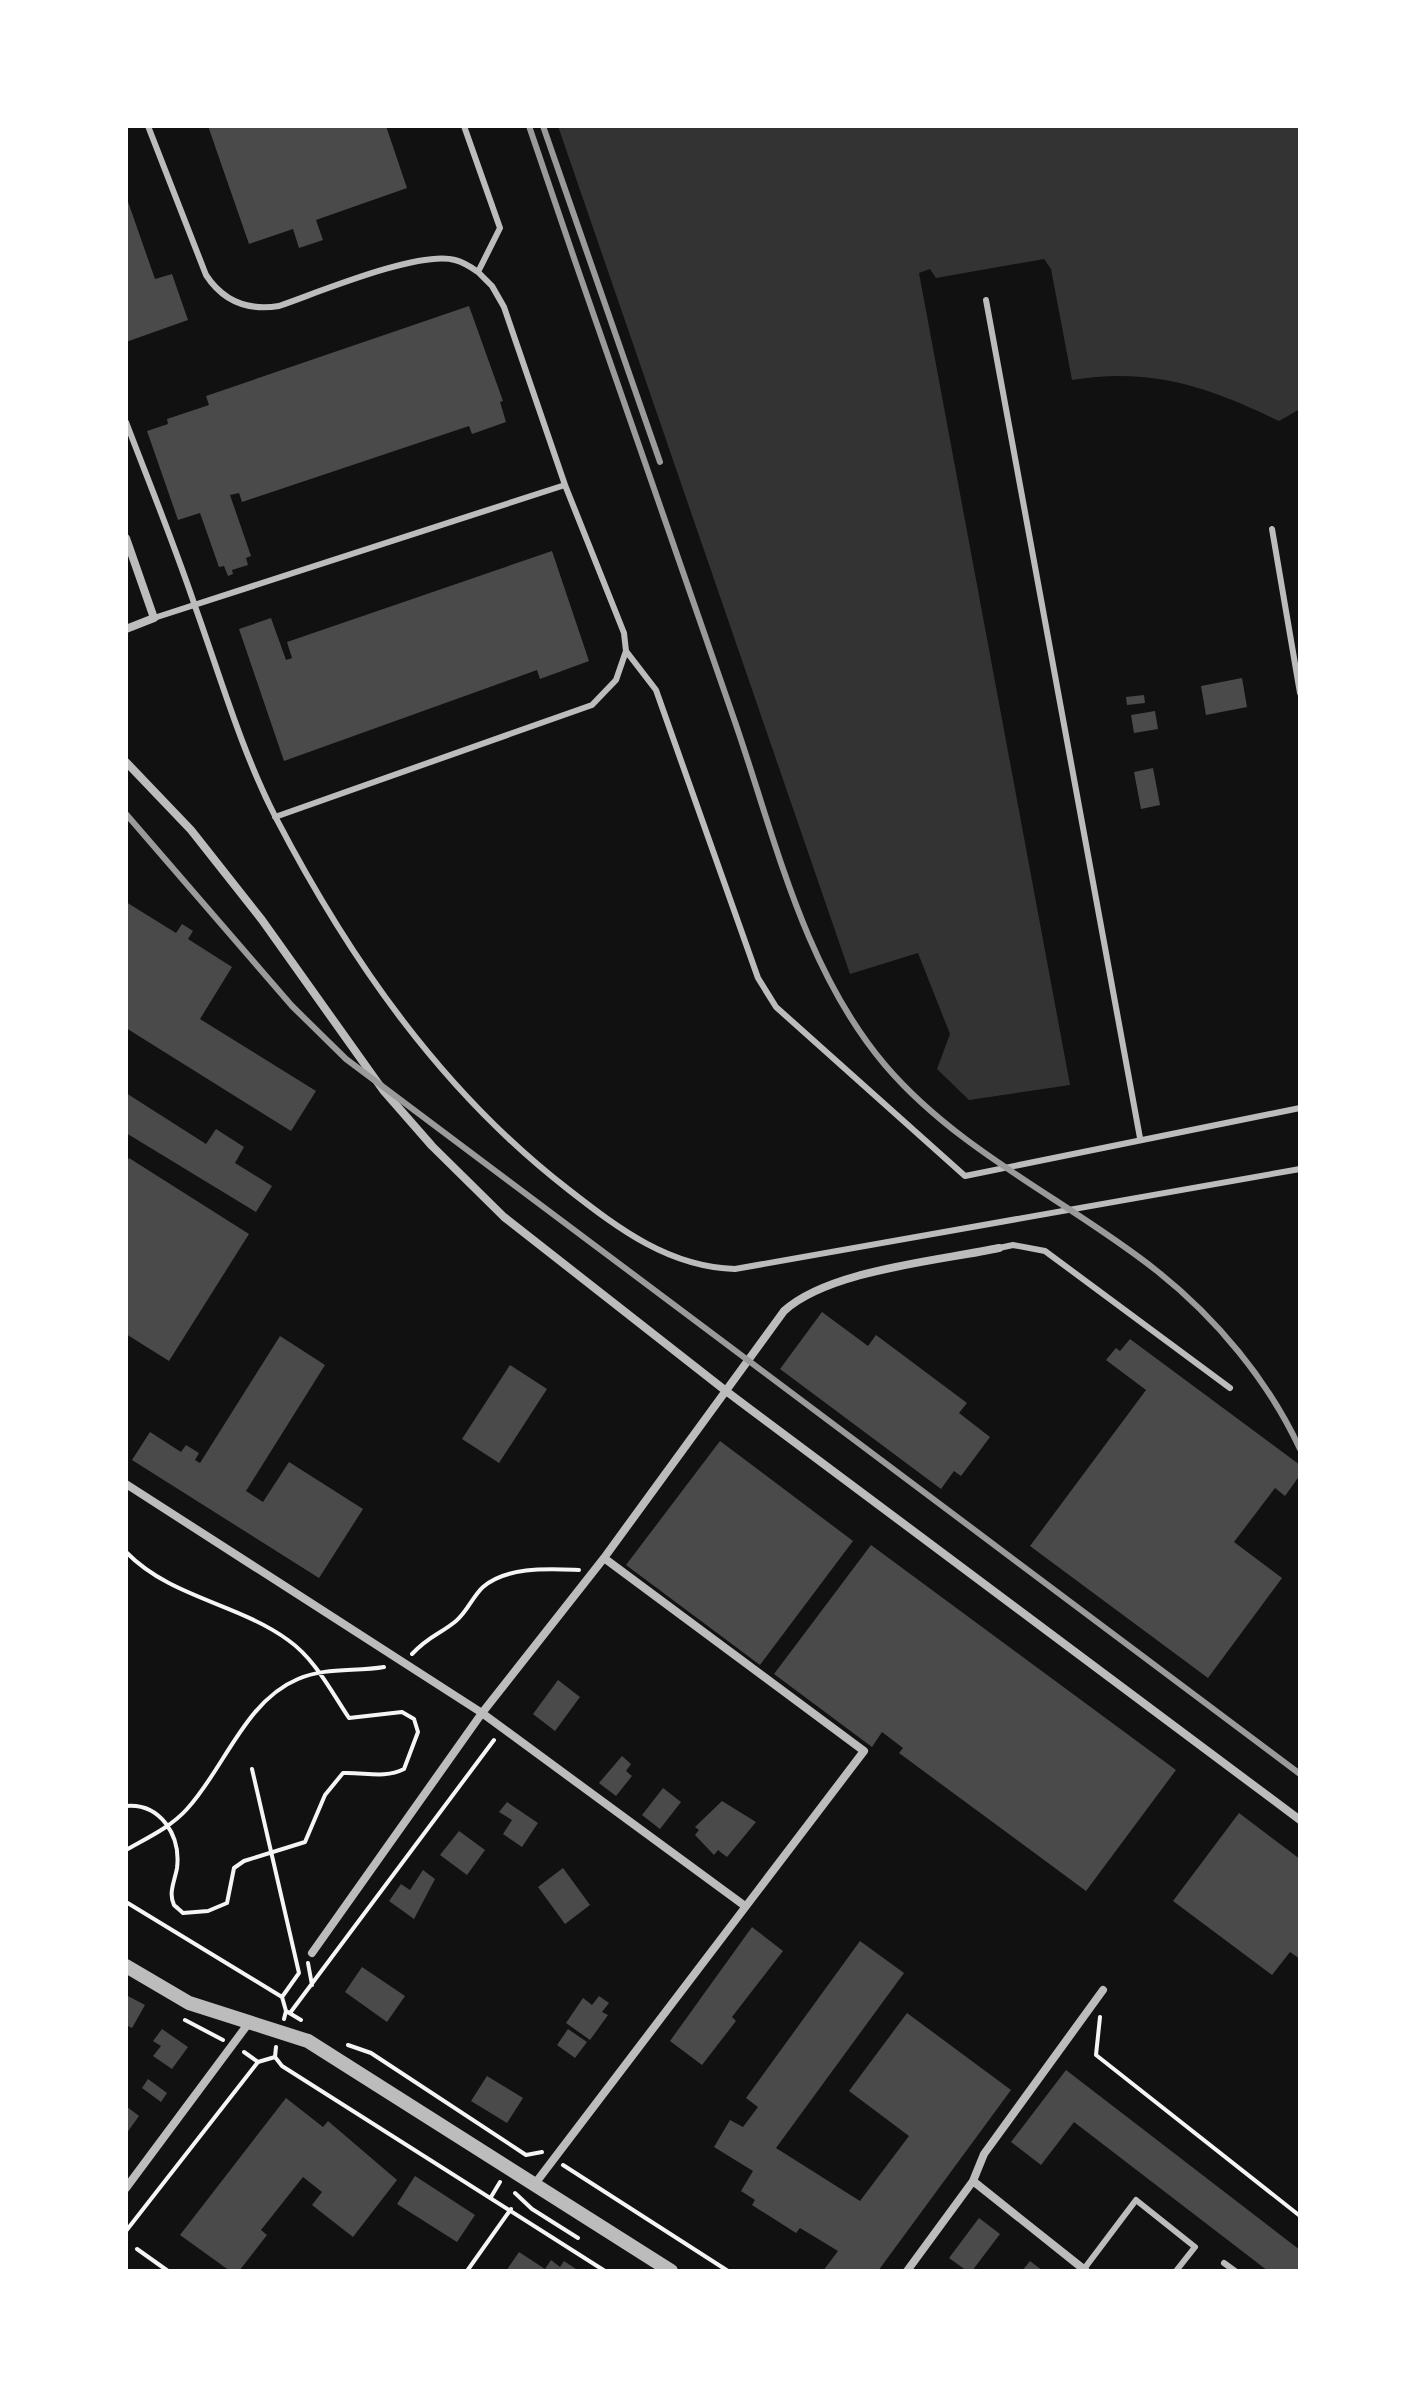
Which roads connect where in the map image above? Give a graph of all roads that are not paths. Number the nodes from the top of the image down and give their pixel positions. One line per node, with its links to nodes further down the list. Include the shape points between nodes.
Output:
1 (148, 126): 3 (lane, via 206,275 215,289 237,302 279,306 433,259 457,260)
2 (464, 126): 3 (lane, via 500,228)
3 (478, 272): 6 (lane, via 504,307)
4 (986, 300): 17 (lane)
5 (126, 422): 9 (lane)
6 (565, 485): 9 (lane); 12 (lane, via 624,633)
7 (1272, 529): 13 (lane)
8 (126, 540): 10 (street)
9 (195, 605): 10 (lane); 15 (lane)
10 (154, 618): 11 (street)
11 (126, 629)
12 (626, 651): 15 (lane, via 616,680 592,705); 17 (lane, via 656,690 758,978 776,1007 965,1176)
13 (1300, 693)
14 (126, 762): 21 (street, via 191,830 383,1090 462,1178)
15 (275, 817): 18 (lane, via 337,925 464,1098 563,1186 668,1256 711,1268 745,1267)
16 (1300, 1108): 17 (lane)
17 (1140, 1138)
18 (1300, 1169)
19 (999, 1248): 20 (lane, via 1045,1251); 21 (street, via 810,1292 784,1311)
20 (1230, 1388)
21 (726, 1391): 23 (street); 25 (street)
22 (126, 1484): 24 (street)
23 (604, 1558): 24 (street); 26 (street, via 864,1751)
24 (482, 1713): 26 (street); 27 (street)
25 (1300, 1820)
26 (745, 1906): 32 (street)
27 (312, 1953)
28 (126, 1966): 30 (street, via 189,2003)
29 (1103, 1990): 31 (street, via 984,2154)
30 (248, 2024): 32 (street, via 308,2041); 33 (street)
31 (973, 2181): 35 (street); 37 (street)
32 (534, 2185): 36 (street)
33 (126, 2188)
34 (1224, 2263): 39 (lane)
35 (1085, 2270): 38 (lane, via 1136,2200 1195,2247)
36 (671, 2271)
37 (907, 2271)
38 (1176, 2271)
39 (1235, 2271)

